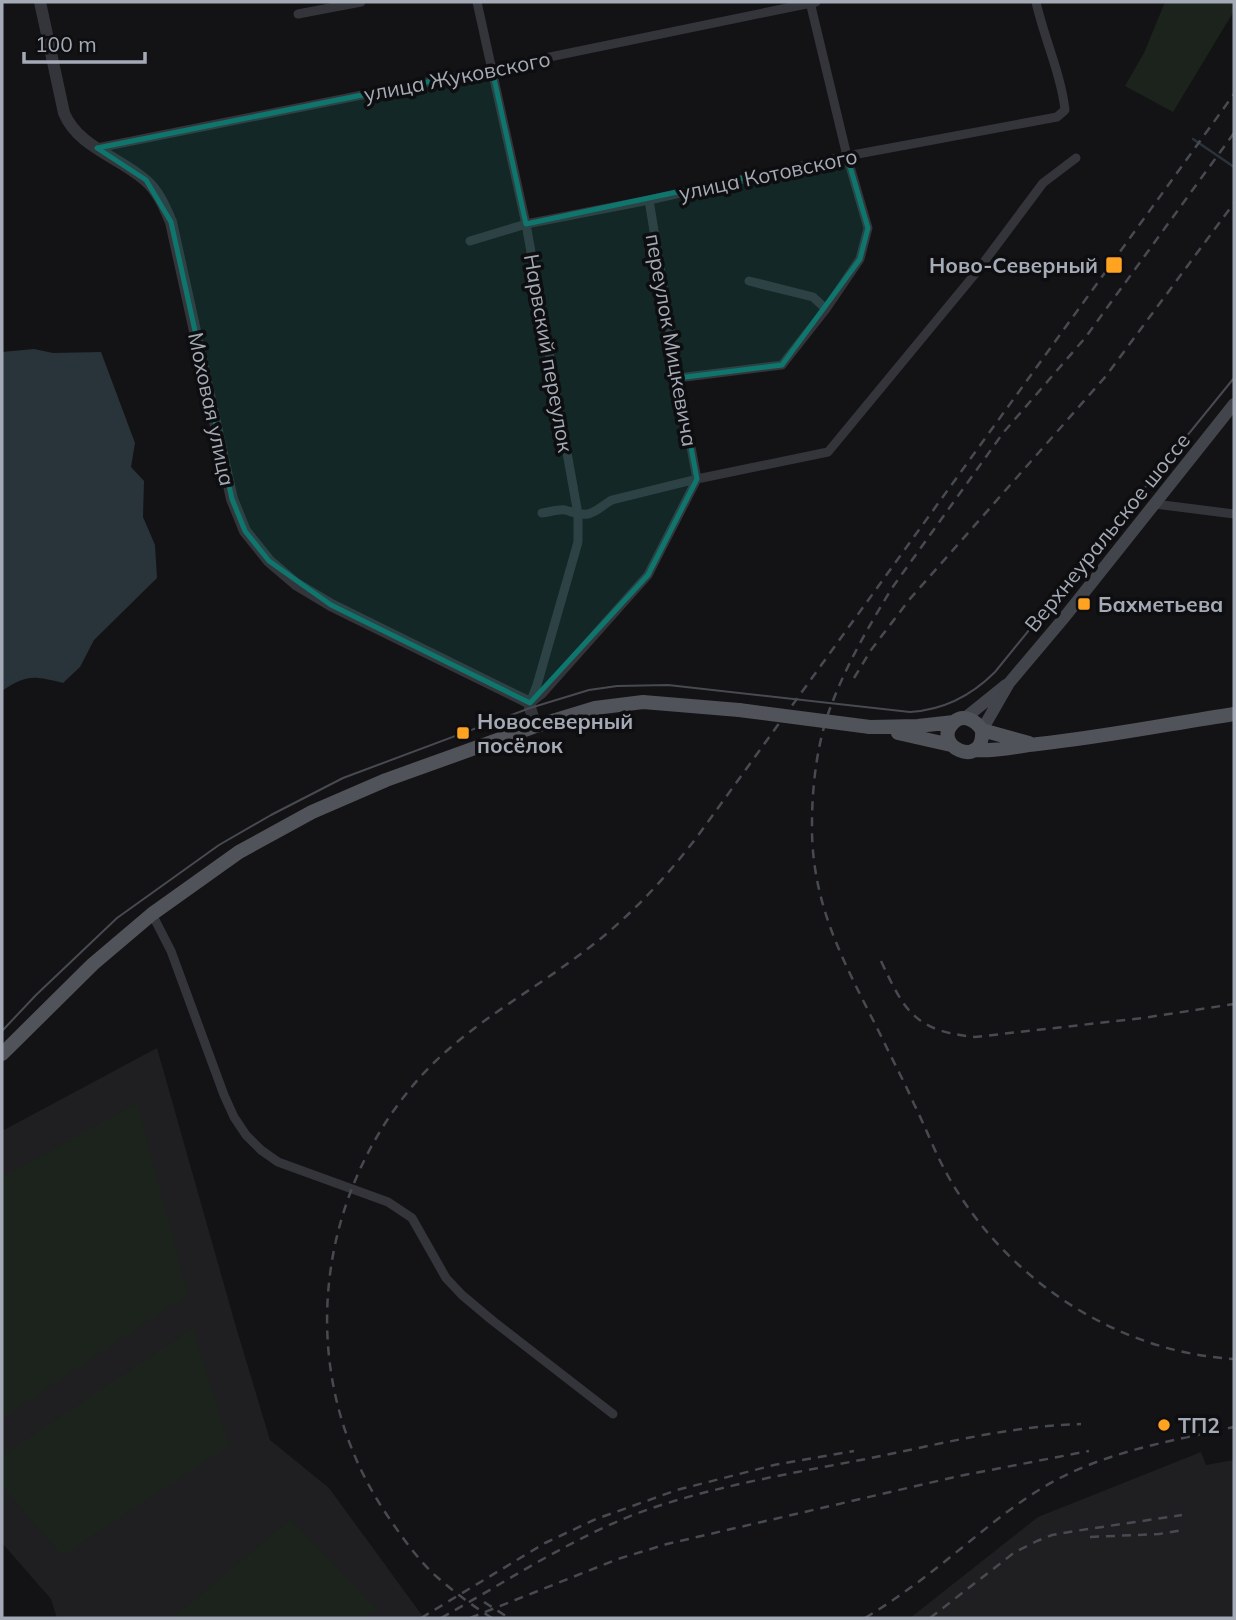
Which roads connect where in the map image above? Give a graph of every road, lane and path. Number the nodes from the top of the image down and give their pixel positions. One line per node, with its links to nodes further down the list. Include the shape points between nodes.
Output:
1 (40, 2): 8 (street, Моховая улица, via 69,126)
2 (361, 2): 6 (street)
3 (477, 2): 7 (street, Нарвский переулок)
4 (812, 2): 7 (street, улица Жуковского); 9 (street)
5 (1036, 2): 9 (street, улица Котовского, via 1065,110 1056,117)
6 (298, 14)
7 (492, 69): 8 (street, улица Жуковского); 12 (street, Нарвский переулок)
8 (97, 148): 24 (street, Моховая улица, via 146,180 161,198 171,222 232,499 245,531 269,561 296,584)
9 (848, 156): 11 (street, улица Котовского); 15 (street, via 868,228 860,259)
10 (1076, 158): 18 (street, via 1043,183 975,274 828,452)
11 (649, 200): 12 (street, улица Котовского); 16 (street, переулок Мицкевича)
12 (526, 224): 13 (street, улица Котовского); 21 (street, Нарвский переулок)
13 (470, 241)
14 (749, 281): 15 (street, via 813,297)
15 (827, 309): 16 (street, via 782,365)
16 (678, 379): 18 (street, переулок Мицкевича)
17 (1234, 404): 19 (main road, Верхнеуральское шоссе)
18 (696, 479): 21 (street, via 612,500 597,510); 24 (street, via 648,575)
19 (1156, 504): 22 (street); 23 (main road, Верхнеуральское шоссе)
20 (542, 513): 21 (street, via 562,509)
21 (578, 514): 24 (street, Нарвский переулок, via 578,542)
22 (1234, 514)
23 (1009, 683): 26 (main road); 29 (main road)
24 (530, 703): 27 (street)
25 (1234, 714): 30 (main road)
26 (959, 720): 28 (main road); 29 (main road, via 972,720); 31 (main road, via 949,729)
27 (536, 726): 28 (main road, bridge, via 595,708 643,702); 33 (main road, via 312,812 239,852)
28 (870, 727): 31 (main road)
29 (982, 730): 30 (main road); 32 (main road, via 980,745)
30 (1034, 744): 32 (main road)
31 (951, 745): 32 (main road, via 966,753)
32 (974, 750)
33 (152, 914): 34 (main road, via 93,964); 35 (street, via 234,1117 246,1135 278,1162 388,1202 412,1217 446,1278 462,1295)
34 (2, 1054)
35 (613, 1414)

